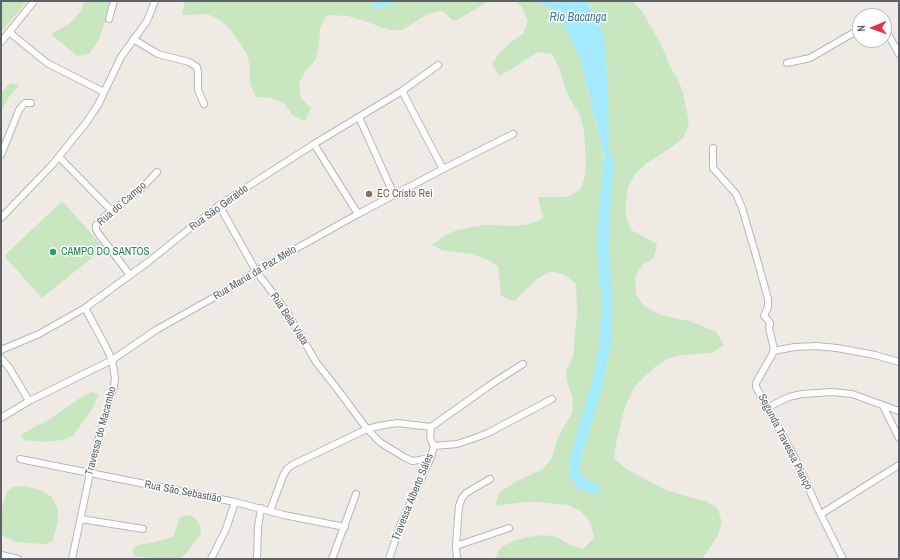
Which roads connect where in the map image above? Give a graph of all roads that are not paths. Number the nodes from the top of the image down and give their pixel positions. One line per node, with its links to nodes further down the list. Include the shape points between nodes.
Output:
1 (34, 1): 5 (street)
2 (114, 1): 4 (street)
3 (155, 1): 7 (street, via 147,21)
4 (109, 19)
5 (9, 32): 9 (street); 14 (street, via 47,63)
6 (852, 34): 11 (street, via 810,58)
7 (133, 39): 14 (street); 16 (street, via 158,54 189,62 197,67 198,90)
8 (892, 41): 10 (street)
9 (1, 42)
10 (899, 54)
11 (787, 62)
12 (438, 65): 13 (street, Rua São Geraldo)
13 (402, 91): 17 (street, Rua São Geraldo); 23 (street)
14 (104, 92): 22 (street, via 86,124)
15 (31, 103): 21 (street, via 22,105)
16 (204, 104)
17 (359, 116): 19 (street, Rua São Geraldo); 25 (street)
18 (513, 134): 23 (street, Rua Maria da Paz Melo)
19 (314, 144): 26 (street, Rua São Geraldo); 28 (street)
20 (713, 148): 34 (street, via 713,168 736,194 742,208 768,303 764,316 770,323)
21 (1, 155)
22 (59, 157): 27 (street); 29 (street)
23 (443, 169): 25 (street, Rua Maria da Paz Melo)
24 (157, 172): 27 (street, Rua do Campo, via 140,190)
25 (394, 195): 28 (street, Rua Maria da Paz Melo)
26 (219, 205): 30 (street, Rua Bela Vista); 31 (street, Rua São Geraldo)
27 (112, 211): 31 (street, Rua do Campo, via 98,222 96,229)
28 (358, 214): 30 (street, Rua Maria da Paz Melo)
29 (1, 218)
30 (256, 271): 36 (street, Rua Maria da Paz Melo, via 156,330); 46 (street, Rua Bela Vista, via 287,312 316,362)
31 (130, 275): 32 (street, Rua São Geraldo)
32 (85, 308): 33 (street, Rua São Geraldo, via 39,334); 36 (street, Travessa do Macambo)
33 (1, 350)
34 (773, 351): 37 (street, via 816,346 875,355); 42 (street, Segunda Travessa Pianço, via 756,384)
35 (1, 358): 40 (street)
36 (112, 360): 40 (street, Rua Maria da Paz Melo); 52 (street, Travessa do Macambo, via 114,387)
37 (899, 362)
38 (523, 364): 45 (street)
39 (552, 399): 48 (street, via 482,435 457,444)
40 (29, 401): 44 (street, Rua Maria da Paz Melo)
41 (883, 406): 42 (street, via 852,394 832,392 789,397); 43 (street); 47 (street)
42 (768, 407): 58 (street, Segunda Travessa Pianço)
43 (899, 411)
44 (1, 418)
45 (431, 427): 46 (street, via 397,423); 48 (street, Travessa Alberto Sáles, via 430,438)
46 (367, 429): 49 (street, Rua Bela Vista, via 381,443 412,461); 57 (street, via 287,469)
47 (899, 438)
48 (434, 446): 49 (street, Travessa Alberto Sáles)
49 (431, 457): 70 (street, Travessa Alberto Sáles, via 400,526)
50 (20, 459): 52 (street, Rua São Sebastião)
51 (899, 465): 58 (street)
52 (90, 472): 55 (street, Rua São Sebastião); 59 (street, Travessa do Macambo)
53 (490, 479): 63 (street, via 462,498)
54 (356, 494): 60 (street)
55 (236, 502): 56 (street, Rua São Sebastião); 67 (street)
56 (261, 508): 57 (street, Rua São Sebastião); 68 (street)
57 (270, 511): 60 (street, Rua São Sebastião)
58 (821, 514): 72 (street, Segunda Travessa Pianço)
59 (81, 519): 62 (street); 66 (street, Travessa do Macambo)
60 (345, 526): 69 (street)
61 (509, 528): 63 (street)
62 (143, 529)
63 (456, 546): 71 (street)
64 (1, 555): 65 (street)
65 (18, 559)
66 (72, 559)
67 (211, 559)
68 (257, 559)
69 (332, 559)
70 (389, 559)
71 (457, 559)
72 (843, 559)

